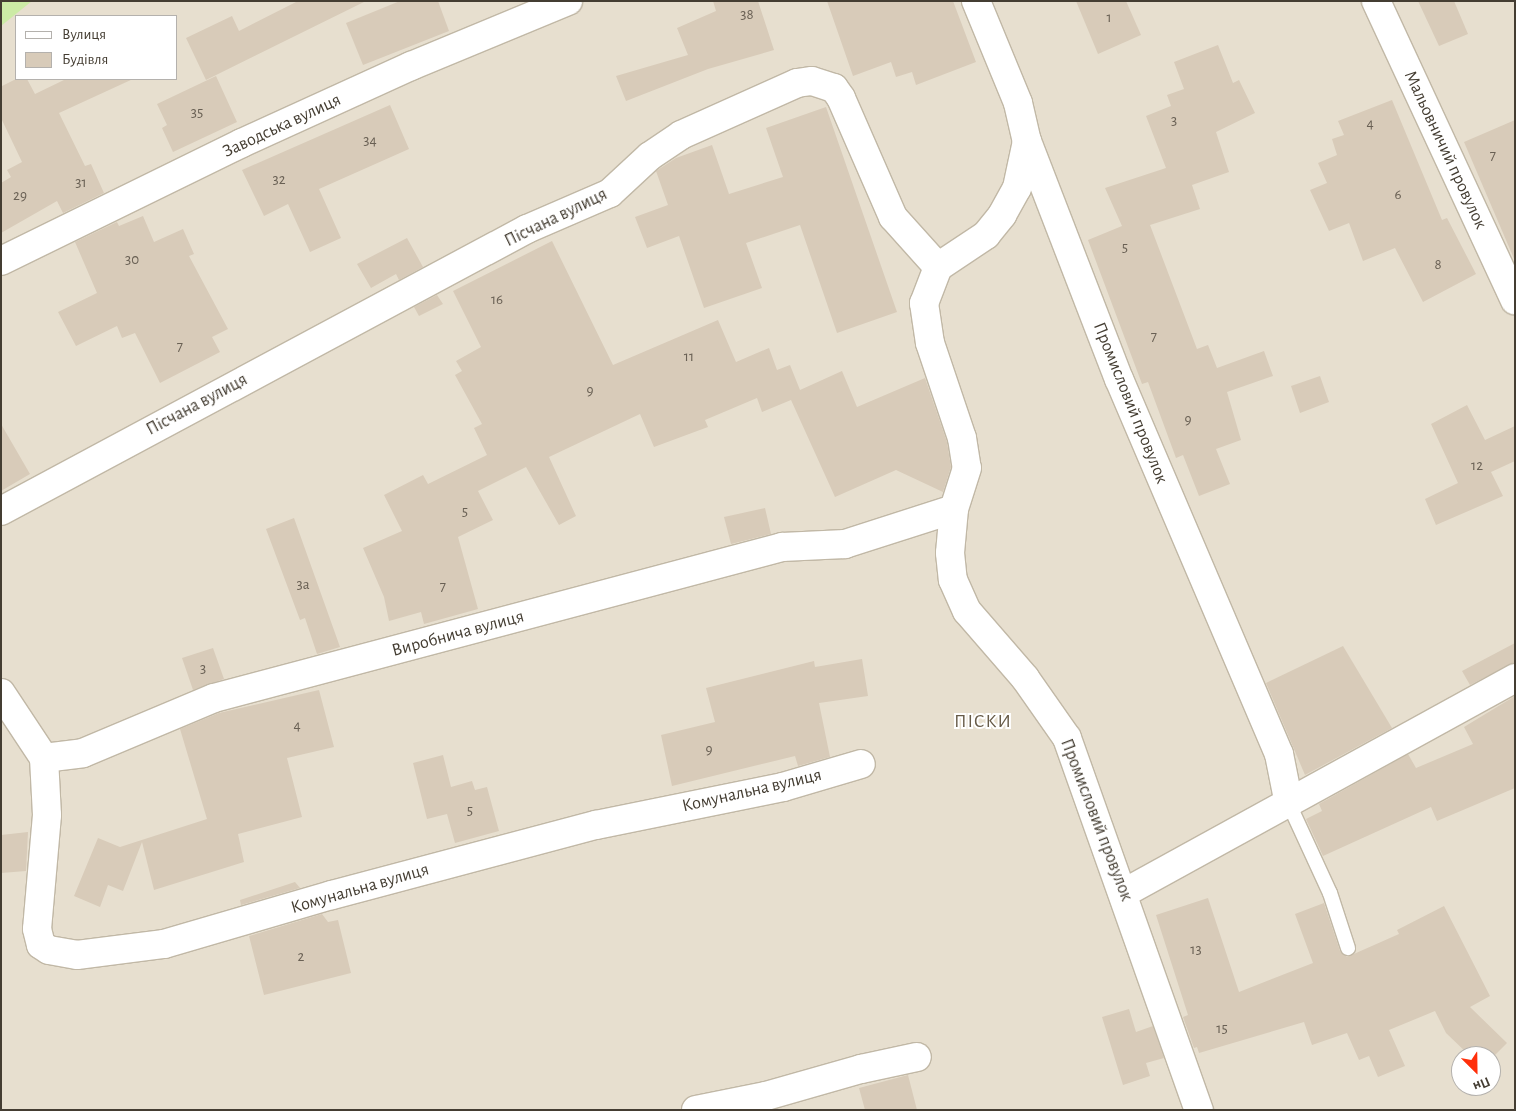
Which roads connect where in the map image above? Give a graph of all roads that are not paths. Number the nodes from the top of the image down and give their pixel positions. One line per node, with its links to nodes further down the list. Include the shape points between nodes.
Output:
1 (568, 1): 5 (street, Заводська вулиця, via 411,66 242,143)
2 (976, 1): 4 (street, Промисловий провулок, via 1018,103)
3 (1376, 1): 7 (street, Мальовничий провулок)
4 (1027, 141): 6 (street, via 1017,188 1002,215 986,235); 14 (street, Промисловий провулок, via 1119,379 1279,754)
5 (1, 261)
6 (938, 267): 8 (street, Промисловий провулок, via 924,302 930,343 962,438 967,468); 9 (street, Пісчана вулиця, via 893,217 834,88 812,81 797,83 681,135 650,156 610,193 527,229 329,338 134,438)
7 (1515, 300)
8 (954, 509): 12 (street, Виробнича вулиця, via 844,544 782,547 214,698 83,753); 15 (street, Промисловий провулок, via 950,553 953,580 967,611 1025,678 1067,738)
9 (1, 511)
10 (1515, 678): 14 (street)
11 (1, 693): 12 (street)
12 (44, 758): 13 (street, Комунальна вулиця, via 47,815 37,929 41,945 76,955 164,944 341,892 596,825 782,787)
13 (861, 764)
14 (1289, 804): 15 (street); 16 (lane, via 1330,893)
15 (1124, 893): 19 (street, Промисловий провулок)
16 (1348, 948)
17 (916, 1057): 18 (street, via 766,1096)
18 (696, 1110)
19 (1199, 1110)

